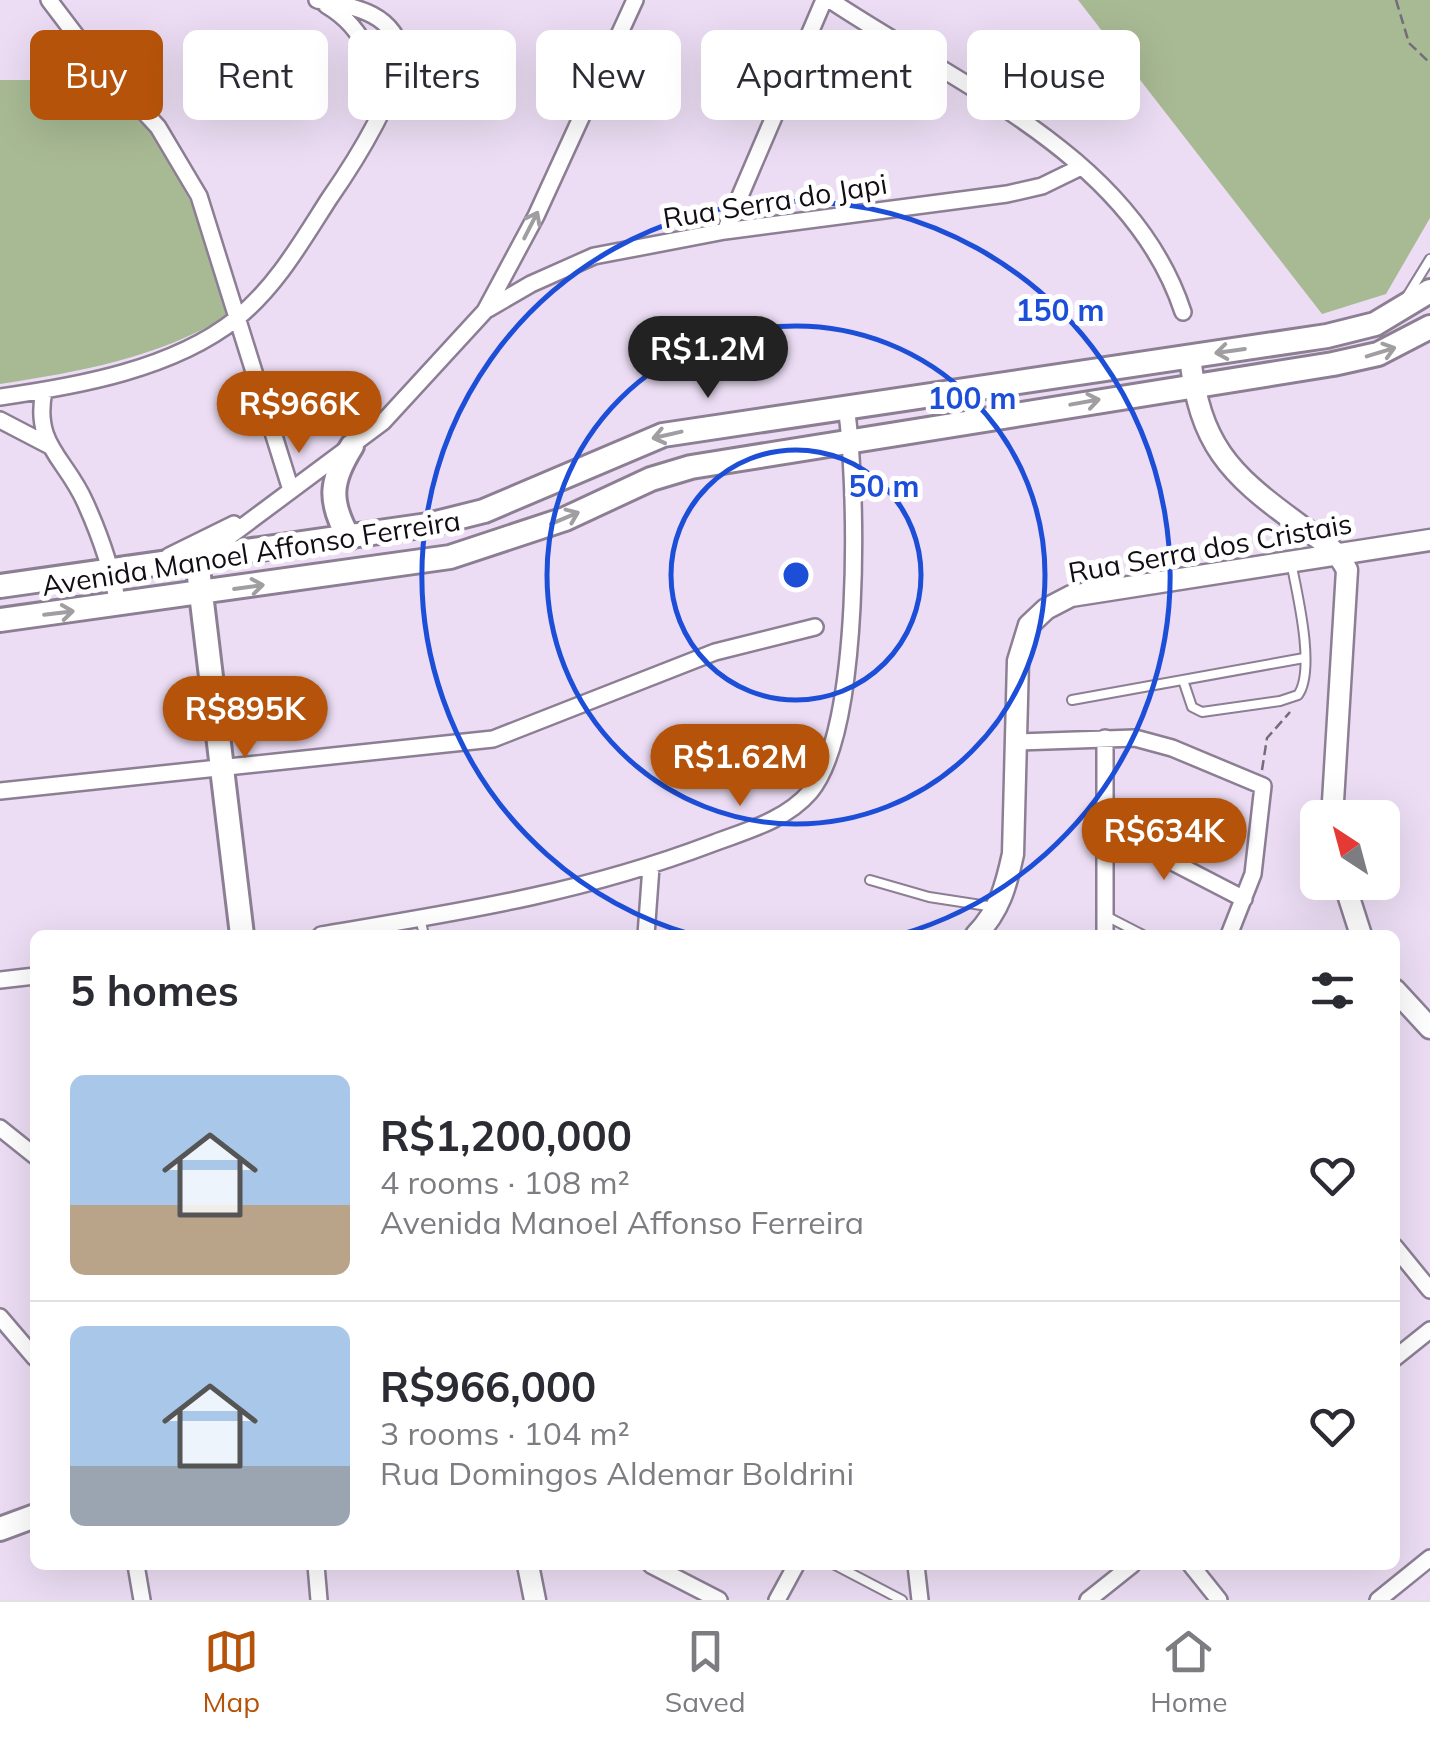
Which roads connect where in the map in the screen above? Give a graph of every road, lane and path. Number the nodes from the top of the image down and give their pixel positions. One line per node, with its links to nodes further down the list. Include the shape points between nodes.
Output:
1 (49, 0): 17 (street, via 180,160 213,236)
2 (318, 0): 6 (street); 7 (street, via 369,11)
3 (634, 0): 14 (street, one-way to 3)
4 (827, 0): 10 (street, via 1034,129); 11 (street)
5 (1396, 0): 8 (path, via 1409,42)
6 (358, 30)
7 (393, 30)
8 (1430, 63)
9 (376, 120): 17 (street, via 276,279)
10 (1081, 167): 11 (street, Rua Serra do Japi, via 1007,194); 16 (street, via 1150,240)
11 (725, 231): 14 (street, Rua Serra do Japi, via 594,256)
12 (1430, 259): 15 (lane)
13 (1430, 290): 15 (main road, Avenida Manoel Affonso Ferreira)
14 (485, 311): 27 (street, via 425,380)
15 (1398, 311): 19 (main road, Avenida Manoel Affonso Ferreira, one-way to 19, via 1327,336)
16 (1183, 312)
17 (236, 319): 21 (street, via 171,354); 28 (street)
18 (1430, 327): 20 (main road, Avenida Manoel Affonso Ferreira, one-way to 18, via 1378,354)
19 (1190, 356): 20 (street); 23 (main road, Avenida Manoel Affonso Ferreira)
20 (1193, 384): 25 (main road, Avenida Manoel Affonso Ferreira, one-way to 20); 32 (street, via 1222,461)
21 (44, 391): 22 (street); 26 (street, via 40,420)
22 (0, 397)
23 (846, 406): 25 (street); 30 (main road, Avenida Manoel Affonso Ferreira, one-way to 30, via 663,435 484,511)
24 (0, 420): 26 (street)
25 (851, 442): 38 (main road, Avenida Manoel Affonso Ferreira, one-way to 25, via 450,557 691,467); 53 (street, via 851,624 835,741 824,771 810,792 770,822)
26 (48, 445): 36 (street, via 85,501)
27 (352, 446): 28 (street); 30 (main road, via 332,492)
28 (292, 490): 29 (street)
29 (273, 504): 33 (street); 35 (street)
30 (349, 538): 33 (main road, Avenida Manoel Affonso Ferreira)
31 (1430, 540): 32 (street, Rua Serra dos Cristais)
32 (1337, 552): 34 (street, Rua Serra dos Cristais); 51 (street, via 1349,579)
33 (198, 560): 35 (main road, Avenida Manoel Affonso Ferreira); 38 (main road)
34 (1291, 560): 42 (lane); 47 (street, Rua Serra dos Cristais, via 1071,596 1046,608 1029,625 1018,661)
35 (143, 567): 36 (main road, Avenida Manoel Affonso Ferreira)
36 (112, 572): 37 (main road, Avenida Manoel Affonso Ferreira); 39 (street)
37 (0, 586)
38 (200, 594): 39 (main road, Avenida Manoel Affonso Ferreira); 48 (main road)
39 (118, 605): 40 (main road, Avenida Manoel Affonso Ferreira, one-way to 39)
40 (0, 620)
41 (814, 627): 48 (street, via 716,652 493,739)
42 (1304, 658): 43 (lane); 43 (lane, via 1302,688 1280,702 1202,712 1192,707)
43 (1184, 682): 44 (lane)
44 (1072, 700)
45 (1302, 701): 49 (path, via 1267,738)
46 (1105, 738): 47 (street); 49 (street, via 1172,748); 52 (street)
47 (1018, 742): 57 (street, Rua Serra dos Cristais, via 1013,854)
48 (219, 767): 50 (street); 60 (main road)
49 (1263, 786): 55 (street, via 1258,848)
50 (0, 792)
51 (1332, 800)
52 (1105, 827): 55 (street); 58 (street)
53 (652, 866): 59 (street, via 568,892); 63 (street)
54 (870, 880): 57 (lane)
55 (1244, 899): 67 (street)
56 (1350, 900): 68 (street)
57 (998, 908): 64 (street, Rua Serra dos Cristais)
58 (1106, 916): 65 (street); 66 (lane)
59 (420, 918): 61 (street); 62 (lane)
60 (241, 930)
61 (350, 930)
62 (423, 930)
63 (646, 930)
64 (980, 930)
65 (1106, 930)
66 (1133, 930)
67 (1231, 930)
68 (1359, 930)
69 (30, 977): 70 (street)
70 (0, 980)
71 (1400, 995): 72 (street)
72 (1430, 1028)
73 (0, 1128): 74 (street)
74 (30, 1152)
75 (1400, 1253): 76 (street)
76 (1430, 1290)
77 (0, 1317): 79 (street)
78 (1430, 1330): 80 (street)
79 (30, 1352)
80 (1400, 1354)
81 (30, 1518): 82 (main road)
82 (0, 1529)
83 (1430, 1558): 102 (street)
84 (137, 1570): 93 (street)
85 (316, 1570): 94 (street)
86 (529, 1570): 95 (street)
87 (661, 1570): 96 (street)
88 (793, 1570): 97 (street)
89 (844, 1570): 98 (lane)
90 (917, 1570): 99 (street)
91 (1126, 1570): 100 (street)
92 (1195, 1570): 101 (street)
93 (142, 1600)
94 (318, 1600)
95 (535, 1600)
96 (720, 1600)
97 (777, 1600)
98 (902, 1600)
99 (920, 1600)
100 (1088, 1600)
101 (1220, 1600)
102 (1378, 1600)

